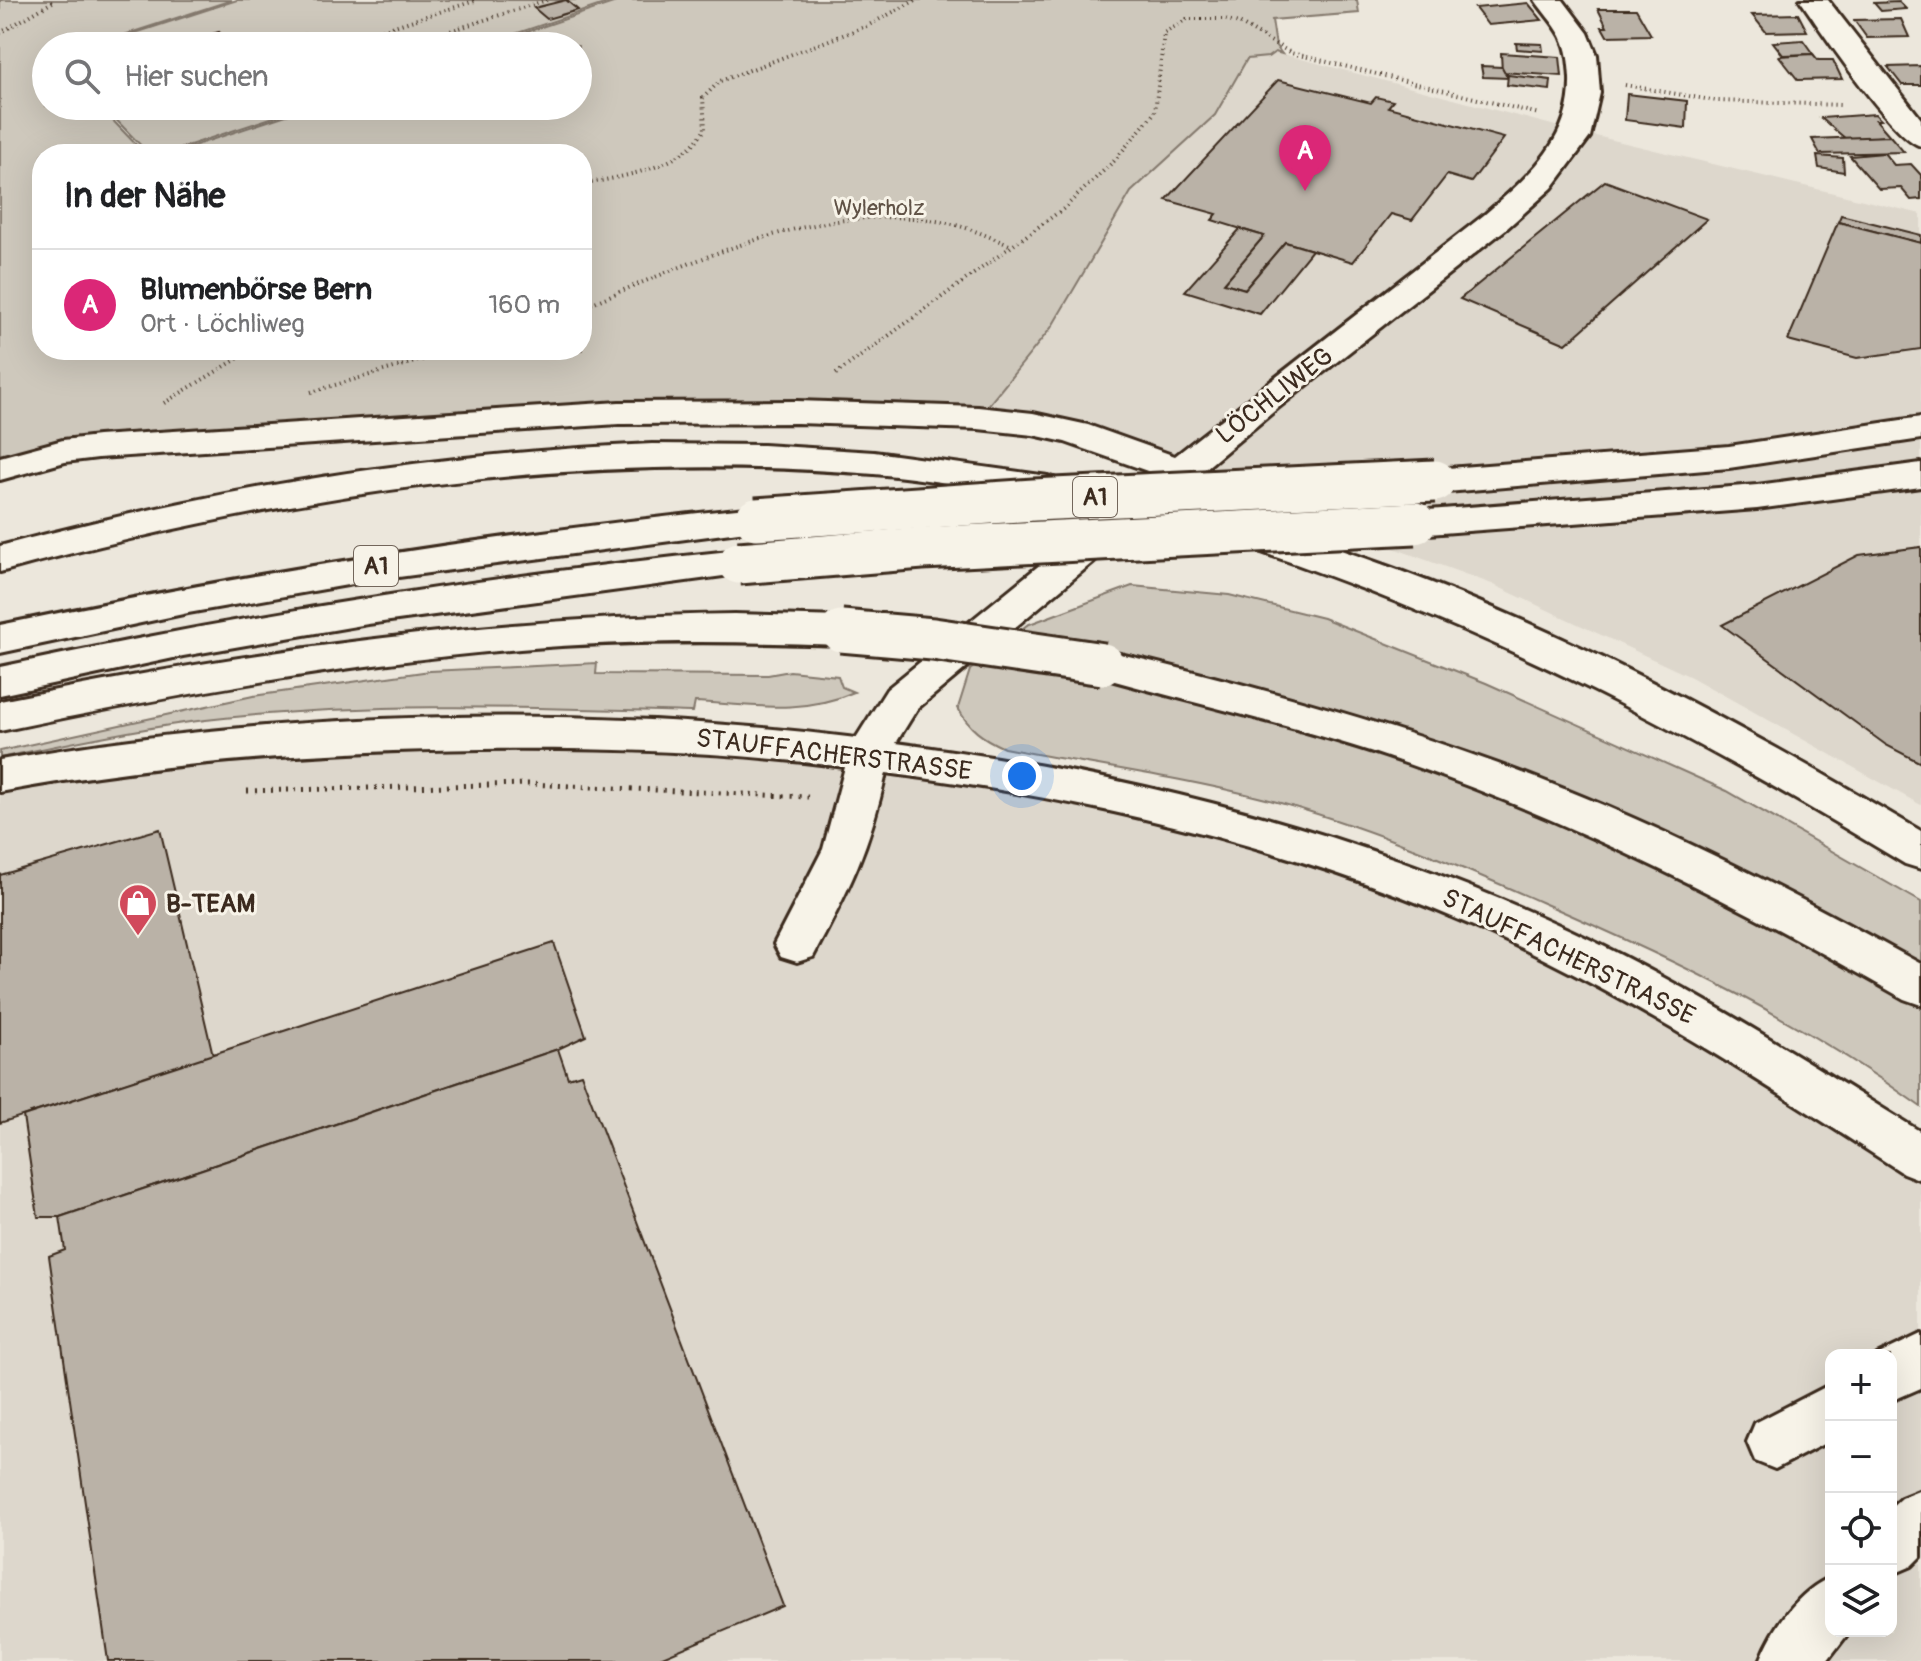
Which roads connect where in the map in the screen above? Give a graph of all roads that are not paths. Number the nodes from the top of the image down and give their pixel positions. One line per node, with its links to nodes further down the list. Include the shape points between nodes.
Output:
1 (1549, 0): 6 (main road, LÖCHLIWEG, via 1583,55 1585,93 1575,137 1541,181)
2 (1814, 0): 3 (main road)
3 (1921, 137)
4 (1921, 428): 9 (main road, A1, bridge, via 1729,457 1435,481 756,519 417,560 161,604)
5 (0, 469): 6 (main road, via 98,447 619,413 797,412 1033,424 1089,437)
6 (1179, 470): 12 (main road, LÖCHLIWEG, via 928,675 881,724)
7 (1921, 475): 10 (main road, A1, bridge, via 1743,499 739,563 424,601)
8 (0, 559): 14 (main road, bridge, via 112,528 332,482 451,467 687,455 809,459 945,472 1214,524 1396,585 1580,662 1698,721)
9 (0, 639)
10 (0, 681)
11 (0, 716): 16 (main road, bridge, via 199,676 414,643 652,627 841,631 933,639 1103,664 1289,708 1417,749 1549,798 1705,868 1809,920)
12 (868, 754): 13 (main road, STAUFFACHERSTRASSE, via 703,736 489,732 238,741); 15 (main road, LÖCHLIWEG, via 844,849); 17 (main road, STAUFFACHERSTRASSE, via 1177,811 1432,890 1648,991)
13 (0, 776)
14 (1921, 852)
15 (797, 944)
16 (1921, 986)
17 (1921, 1158)
18 (1921, 1359): 19 (main road)
19 (1897, 1373)
20 (1825, 1413): 21 (main road)
21 (1775, 1442)
22 (1921, 1518): 23 (main road)
23 (1897, 1540)
24 (1825, 1615): 25 (main road)
25 (1790, 1661)

